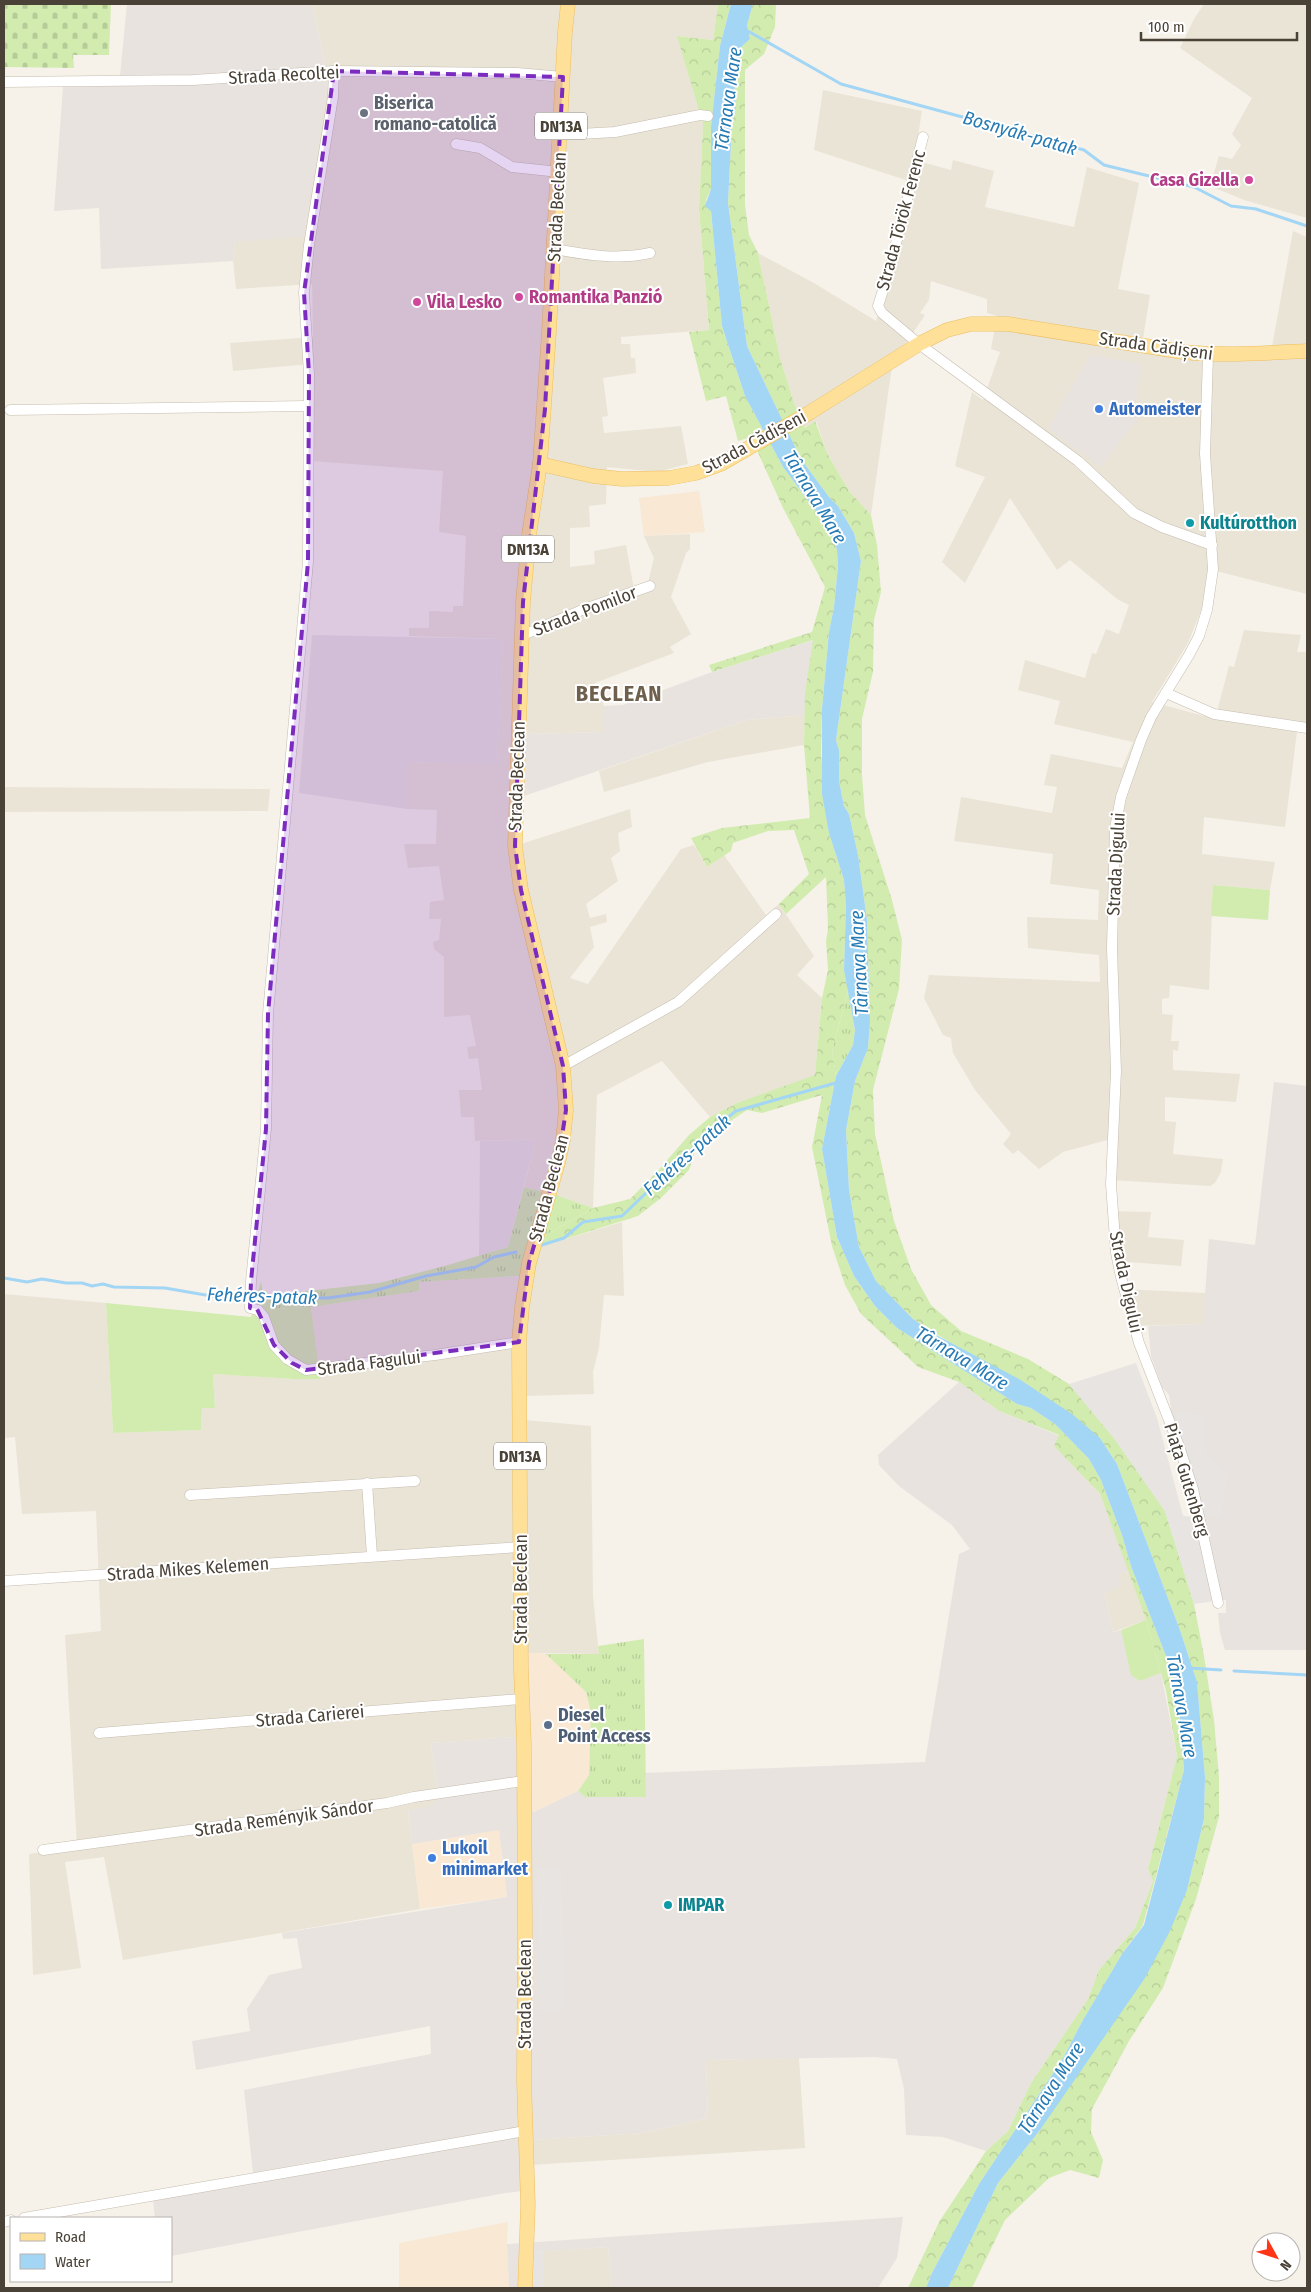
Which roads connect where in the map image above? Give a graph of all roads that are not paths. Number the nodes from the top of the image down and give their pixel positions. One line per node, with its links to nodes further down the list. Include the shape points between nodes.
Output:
1 (568, 4): 3 (main road, Strada Beclean / DN13A)
2 (334, 71): 3 (street, Strada Recoltei, via 517,73); 4 (street, Strada Recoltei, via 193,80); 15 (street, via 304,293)
3 (563, 77): 6 (main road, Strada Beclean / DN13A)
4 (4, 82)
5 (708, 116): 6 (street, via 615,132)
6 (561, 135): 9 (main road, Strada Beclean / DN13A)
7 (923, 137): 12 (street, Strada Török Ferenc, via 878,306 882,313)
8 (456, 144): 9 (street, via 480,148 512,167)
9 (559, 172): 10 (main road, Strada Beclean / DN13A)
10 (554, 249): 11 (street, via 603,258); 17 (main road, Strada Beclean / DN13A)
11 (650, 253)
12 (920, 344): 14 (main road, Strada Cădișeni, via 961,326 994,322); 17 (main road, Strada Cădișeni, via 798,419 708,469 669,478 622,479); 18 (street, via 1078,462 1134,513)
13 (1307, 351): 14 (main road, Strada Cădișeni, via 1226,356)
14 (1208, 354): 18 (street, Strada Digului, via 1205,454)
15 (308, 406): 16 (street); 25 (street, Strada Fagului, via 308,572 268,1014 266,1129 250,1307 264,1317 274,1345 286,1359 306,1370)
16 (10, 410)
17 (540, 464): 20 (main road, Strada Beclean / DN13A, via 529,535)
18 (1212, 545): 21 (street, Strada Digului, via 1212,584 1204,623)
19 (650, 586): 20 (street, Strada Pomilor)
20 (521, 636): 24 (main road, Strada Beclean / DN13A, via 516,862)
21 (1166, 692): 22 (street, via 1214,714); 26 (street, Strada Digului, via 1141,740 1121,797 1115,828 1112,887 1116,1071 1112,1184 1116,1252)
22 (1307, 728)
23 (776, 914): 24 (street, via 678,1002)
24 (563, 1066): 25 (main road, Strada Beclean / DN13A, via 566,1110 563,1140 529,1263)
25 (519, 1342): 30 (main road, Strada Beclean / DN13A)
26 (1146, 1360): 33 (street, Piața Gutenberg, via 1180,1446 1193,1489)
27 (415, 1481): 28 (street)
28 (367, 1483): 29 (street); 31 (street)
29 (190, 1495)
30 (520, 1547): 31 (street, Strada Mikes Kelemen); 34 (main road, Strada Beclean / DN13A)
31 (372, 1556): 32 (street, Strada Mikes Kelemen)
32 (4, 1580)
33 (1218, 1603)
34 (521, 1699): 35 (street, Strada Carierei); 36 (main road, Strada Beclean / DN13A)
35 (98, 1733)
36 (523, 1781): 37 (street, Strada Reményik Sándor, via 387,1804); 38 (main road, Strada Beclean / DN13A)
37 (43, 1850)
38 (525, 2131): 39 (street); 40 (main road, Strada Beclean / DN13A, via 528,2205)
39 (30, 2217)
40 (525, 2288)

